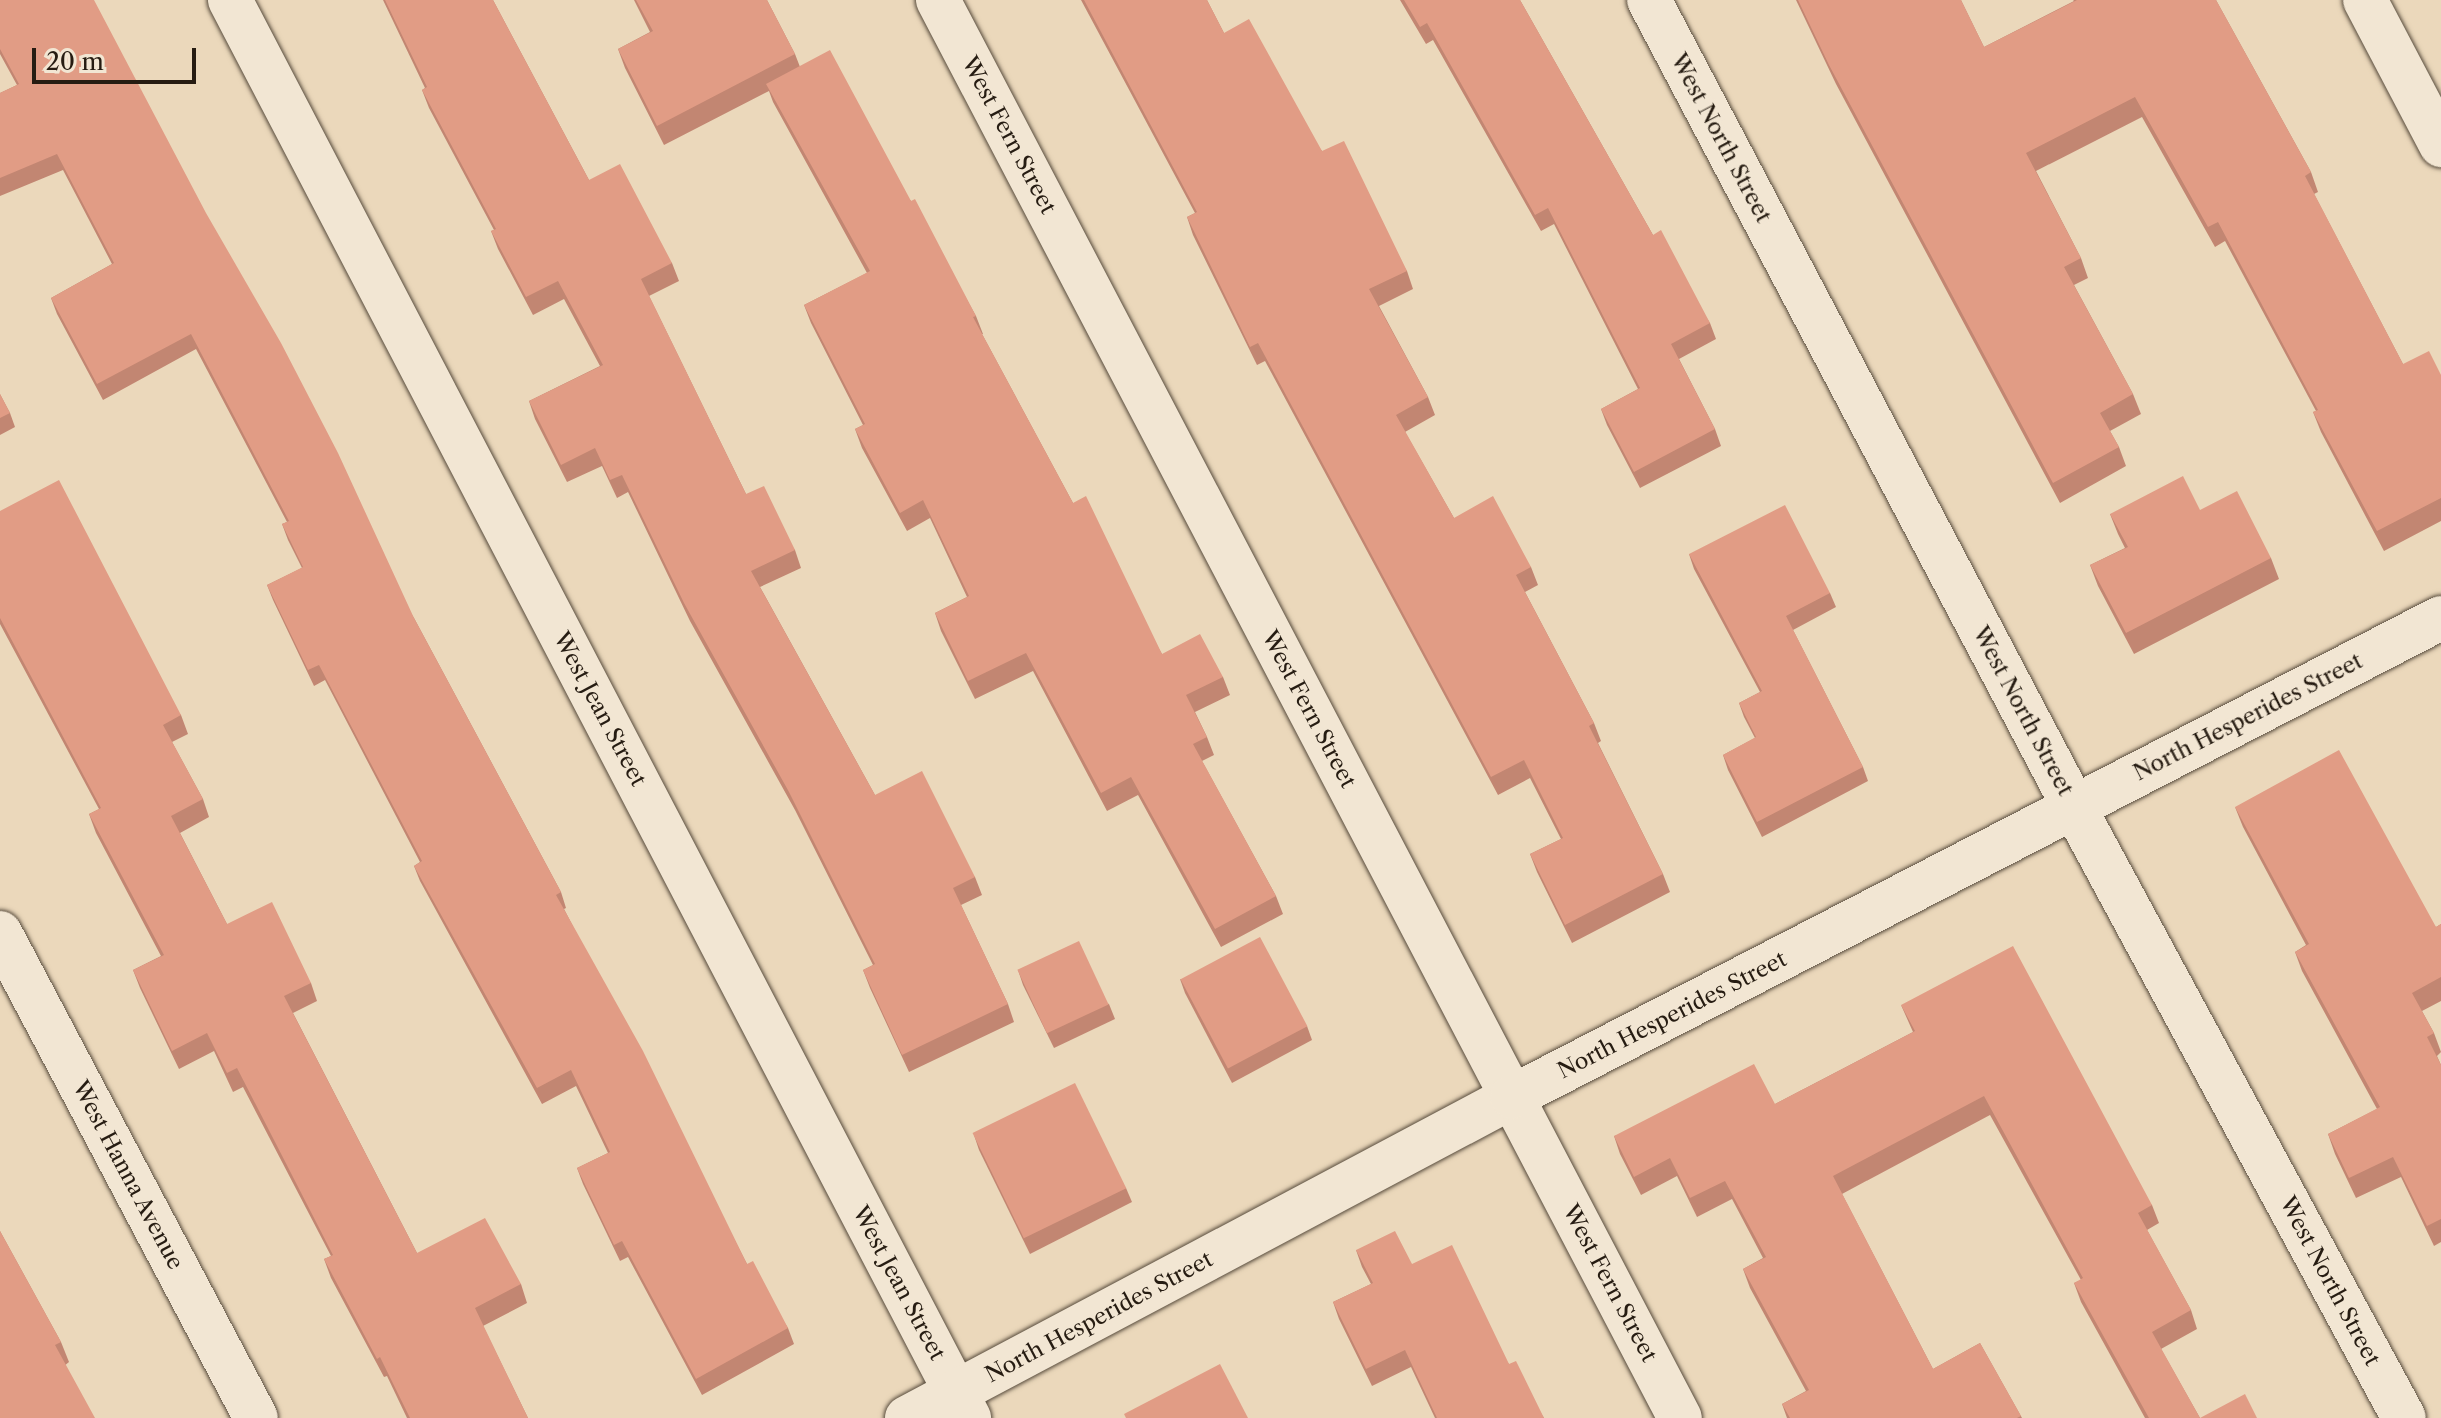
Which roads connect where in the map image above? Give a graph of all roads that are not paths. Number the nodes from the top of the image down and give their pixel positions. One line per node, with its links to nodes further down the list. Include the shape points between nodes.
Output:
1 (230, 0): 10 (street, West Jean Street)
2 (938, 0): 9 (street, West Fern Street)
3 (1649, 0): 7 (street, West North Street)
4 (2365, 0): 5 (street)
5 (2441, 145)
6 (2441, 618): 7 (street, North Hesperides Street)
7 (2074, 807): 9 (street, North Hesperides Street); 14 (street, West North Street)
8 (0, 933): 11 (street, West Hanna Avenue)
9 (1512, 1097): 10 (street, North Hesperides Street); 13 (street, West Fern Street)
10 (963, 1405): 12 (street, North Hesperides Street)
11 (256, 1418)
12 (907, 1418)
13 (1680, 1418)
14 (2404, 1418)

